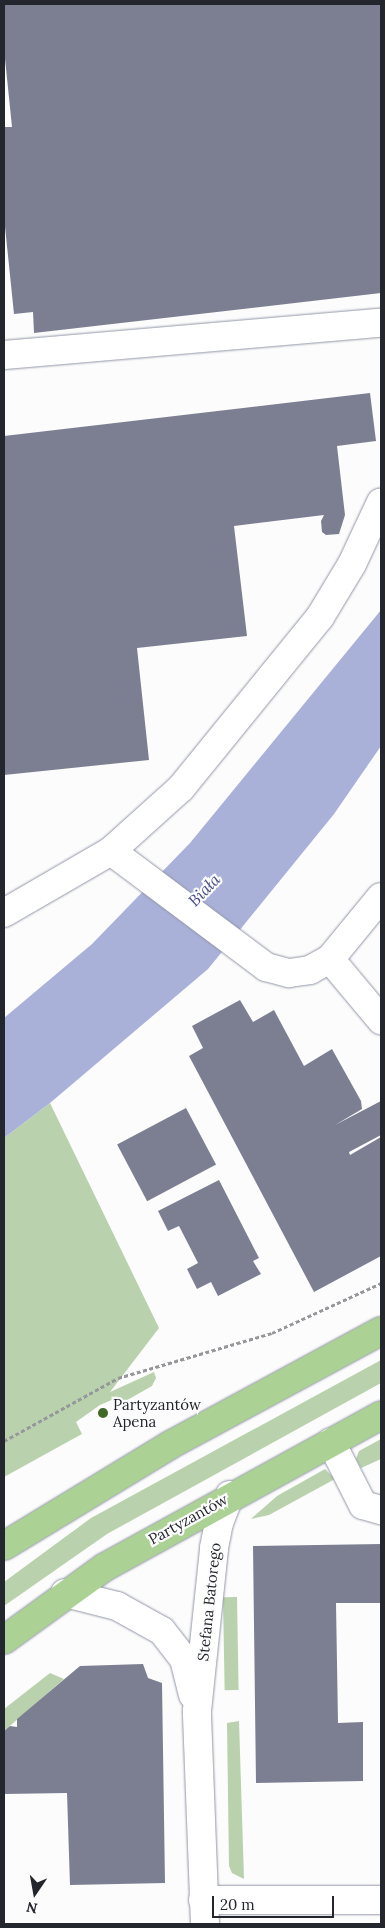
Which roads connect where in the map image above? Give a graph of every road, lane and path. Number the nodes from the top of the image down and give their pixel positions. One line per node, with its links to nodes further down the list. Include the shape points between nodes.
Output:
1 (381, 323): 2 (street)
2 (4, 355)
3 (381, 502): 4 (street, via 352,564 320,617 181,788)
4 (111, 850): 6 (street); 7 (street, via 266,967 289,973 310,970)
5 (381, 897): 7 (street)
6 (4, 913)
7 (330, 959): 8 (street)
8 (381, 1020)
9 (381, 1283): 12 (path, via 272,1333 118,1378)
10 (381, 1331): 16 (main road, via 170,1445)
11 (381, 1415): 13 (main road, Partyzantów)
12 (4, 1441)
13 (331, 1442): 14 (main road, Partyzantów); 15 (street, via 363,1505)
14 (230, 1496): 17 (main road, Partyzantów, via 105,1567); 19 (street, Stefana Batorego, via 219,1523 214,1548)
15 (381, 1510)
16 (4, 1546)
17 (66, 1593): 18 (main road, Partyzantów); 19 (street, Stefana Batorego, via 117,1606 162,1631 184,1659)
18 (4, 1640)
19 (196, 1711): 21 (street, Stefana Batorego)
20 (381, 1900): 21 (street)
21 (204, 1912)

